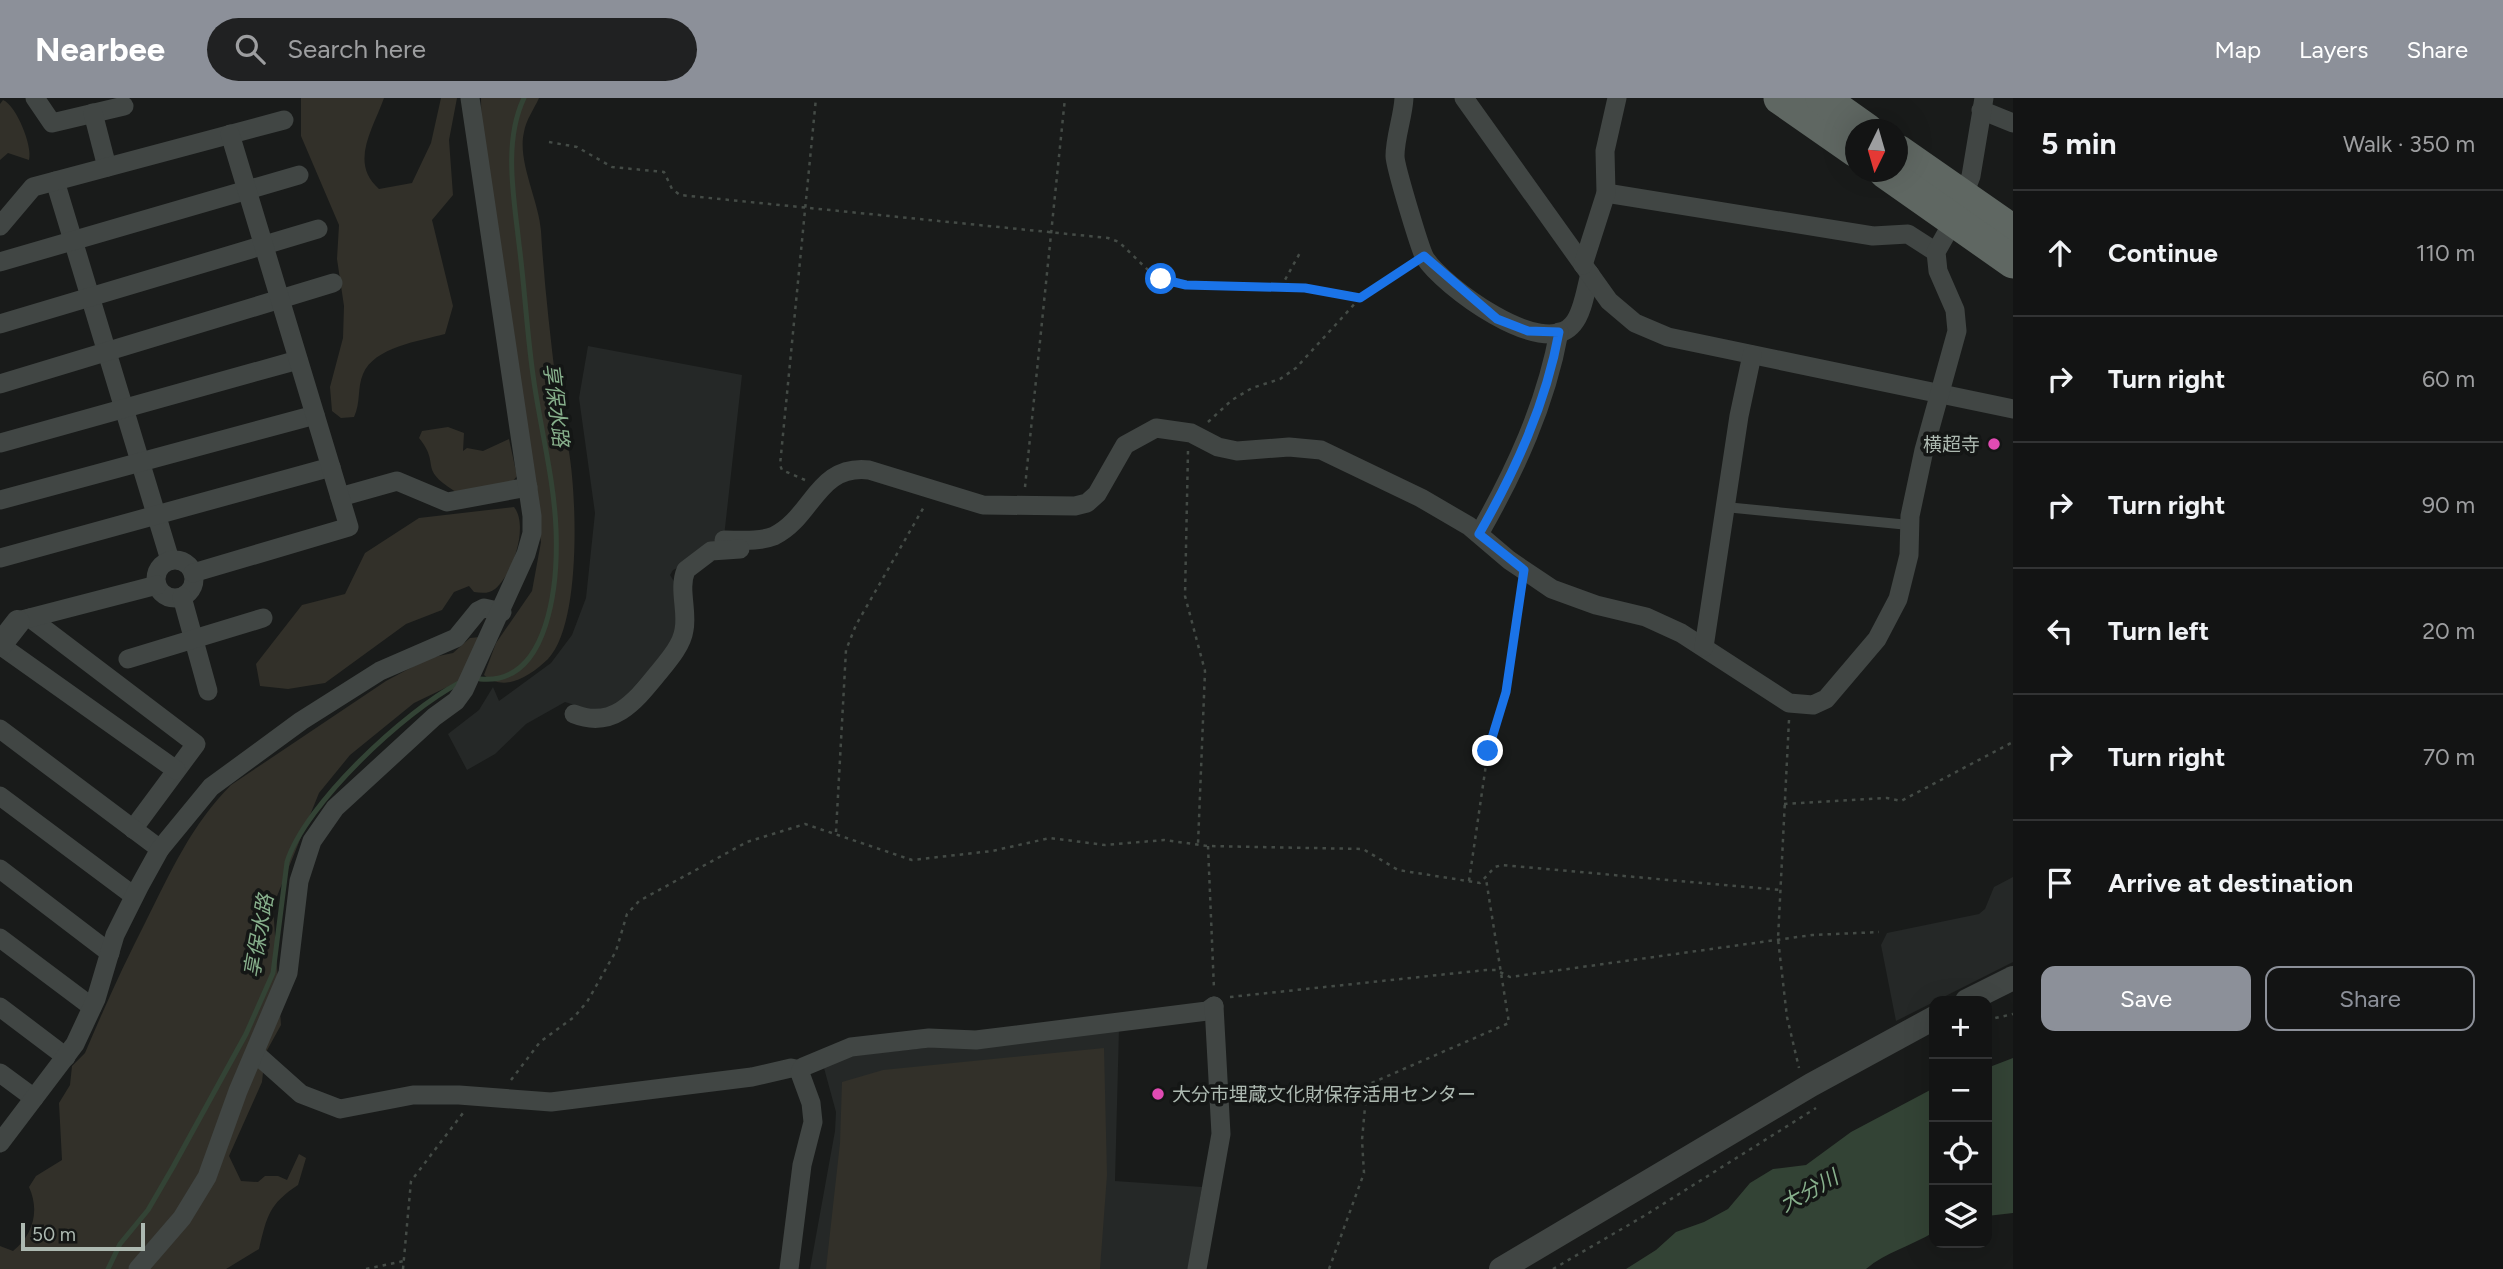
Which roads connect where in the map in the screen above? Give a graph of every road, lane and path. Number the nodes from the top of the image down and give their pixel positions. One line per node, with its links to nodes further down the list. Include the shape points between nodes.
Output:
1 (35, 98): 12 (street, via 52,123)
2 (470, 98): 60 (street)
3 (816, 98): 26 (path)
4 (1065, 98): 30 (path)
5 (1404, 98): 36 (street, via 1395,159)
6 (1464, 98): 39 (street)
7 (1617, 98): 25 (street, via 1605,151)
8 (1780, 98): 18 (highway)
9 (1822, 98): 13 (highway)
10 (1982, 104): 15 (street); 27 (street, via 1970,176)
11 (124, 106): 12 (street)
12 (93, 113): 20 (street)
13 (1852, 119)
14 (284, 120): 16 (street)
15 (2013, 123)
16 (230, 134): 20 (street); 24 (street)
17 (549, 142): 26 (path, via 582,149 612,167 664,172 680,195)
18 (1845, 143)
19 (1908, 160): 27 (highway)
20 (107, 167): 22 (street)
21 (299, 175): 24 (street)
22 (55, 181): 28 (street, via 33,187); 32 (street)
23 (1906, 182): 27 (highway)
24 (247, 190): 32 (street); 33 (street)
25 (1606, 193): 35 (street, via 1873,236 1908,234); 39 (street)
26 (805, 207): 30 (path); 59 (path, via 780,465)
27 (1959, 208): 31 (highway); 35 (street); 38 (highway)
28 (0, 226)
29 (318, 229): 33 (street)
30 (1053, 231): 41 (path, via 1119,242 1149,271 1169,282); 65 (path)
31 (2013, 231)
32 (74, 242): 37 (street); 42 (street)
33 (264, 245): 42 (street); 44 (street)
34 (1301, 251): 41 (path)
35 (1936, 252): 51 (street, via 1957,326)
36 (1424, 256): 43 (path); 46 (street, via 1497,319 1528,331)
37 (0, 262)
38 (2013, 262)
39 (1587, 269): 46 (street, via 1575,322); 48 (street, via 1617,309 1644,329)
40 (333, 283): 44 (street)
41 (1281, 287): 43 (path)
42 (90, 297): 45 (street); 47 (street)
43 (1360, 298): 55 (path, via 1296,368 1232,400)
44 (280, 299): 47 (street); 49 (street)
45 (0, 324)
46 (1559, 332): 69 (street, via 1546,389 1509,479)
47 (107, 351): 50 (street); 52 (street)
48 (1752, 355): 51 (street); 64 (street)
49 (298, 360): 52 (street); 54 (street)
50 (0, 384)
51 (1941, 393): 53 (street); 68 (street)
52 (124, 408): 56 (street); 57 (street)
53 (2013, 409)
54 (315, 415): 57 (street); 58 (street)
55 (1198, 435): 65 (street, via 1151,430 1125,445 1087,503); 69 (street, via 1231,450 1297,447 1331,453 1421,498); 94 (path, via 1187,456 1184,554 1186,605 1205,671)
56 (0, 443)
57 (140, 462): 63 (street); 66 (street)
58 (331, 467): 62 (street); 66 (street)
59 (821, 487): 61 (street, via 853,468); 67 (street)
60 (528, 488): 62 (street, via 447,502 397,481); 77 (street, via 532,533)
61 (933, 490): 65 (street, via 983,505); 93 (path, via 846,650)
62 (340, 497): 74 (street, via 349,527)
63 (0, 500)
64 (1726, 507): 68 (lane); 82 (street)
65 (1023, 508)
66 (156, 515): 71 (street); 72 (street)
67 (795, 521): 70 (street, via 766,538); 86 (street, via 773,547 711,551 690,566 684,576 684,632 638,699 612,716)
68 (1909, 525): 85 (street, via 1909,555 1898,599 1877,639 1826,699 1812,705)
69 (1479, 534): 73 (street)
70 (724, 540)
71 (0, 558)
72 (170, 560): 74 (street, via 187,563); 75 (street, via 157,572)
73 (1524, 570): 82 (street, via 1563,594 1646,617); 99 (path, via 1504,700 1489,741)
74 (193, 573): 76 (street, via 193,584)
75 (157, 584): 76 (street, via 170,597); 79 (street)
76 (182, 597): 80 (street)
77 (502, 612): 96 (street, via 478,611 456,638 391,665 301,721 211,787); 115 (street, via 456,701 335,808 312,841 299,881 290,965)
78 (263, 618): 80 (street)
79 (24, 620): 81 (street); 89 (street, via 196,744)
80 (193, 640): 83 (street); 84 (street)
81 (0, 645): 89 (street)
82 (1704, 647): 85 (street)
83 (128, 659)
84 (208, 691)
85 (1789, 703): 91 (path)
86 (573, 714)
87 (0, 729): 92 (street)
88 (2013, 742): 91 (path, via 1901,801)
89 (176, 770): 92 (street)
90 (0, 796): 101 (street)
91 (1784, 804): 100 (path)
92 (133, 828): 96 (street)
93 (835, 832): 94 (path, via 895,856 926,860 1050,838 1105,845 1150,840); 120 (path, via 804,824 763,836 639,901 627,914 615,951 582,1009 540,1042)
94 (1198, 844): 95 (path)
95 (1208, 846): 99 (path, via 1363,849 1398,870); 110 (path)
96 (160, 849): 101 (street)
97 (0, 869): 105 (street)
98 (1486, 879): 99 (path, via 1482,883); 100 (path, via 1494,867 1502,865); 106 (path)
99 (1469, 881)
100 (1780, 891): 104 (path)
101 (134, 897): 105 (street)
102 (1879, 932): 104 (path)
103 (0, 938): 111 (street)
104 (1778, 939): 106 (path, via 1510,977); 119 (path, via 1787,1017)
105 (110, 953): 111 (street)
106 (1502, 972): 110 (path, via 1226,997); 129 (path, via 1509,1023 1367,1085 1364,1173)
107 (2013, 978): 108 (street)
108 (1977, 996)
109 (0, 1006): 116 (street)
110 (1214, 1006): 117 (street, via 1207,1012 998,1038 929,1038 851,1048); 128 (street, via 1221,1134)
111 (92, 1007): 116 (street)
112 (2013, 1014): 113 (path)
113 (1992, 1019)
114 (1929, 1021): 119 (street)
115 (255, 1053): 120 (street, via 302,1094 330,1107 359,1108 413,1095); 124 (street, via 196,1199)
116 (66, 1057): 121 (street)
117 (801, 1070): 120 (street, via 551,1102); 127 (street, via 813,1122 802,1165)
118 (0, 1073): 121 (street)
119 (1815, 1096): 130 (street); 131 (path, via 1644,1216)
120 (492, 1097): 123 (path, via 468,1107 414,1175)
121 (34, 1098): 122 (street)
122 (0, 1142)
123 (404, 1261): 125 (path); 126 (path)
124 (138, 1269)
125 (366, 1269)
126 (403, 1269)
127 (789, 1269)
128 (1197, 1269)
129 (1329, 1269)
130 (1501, 1269)
131 (1553, 1269)

